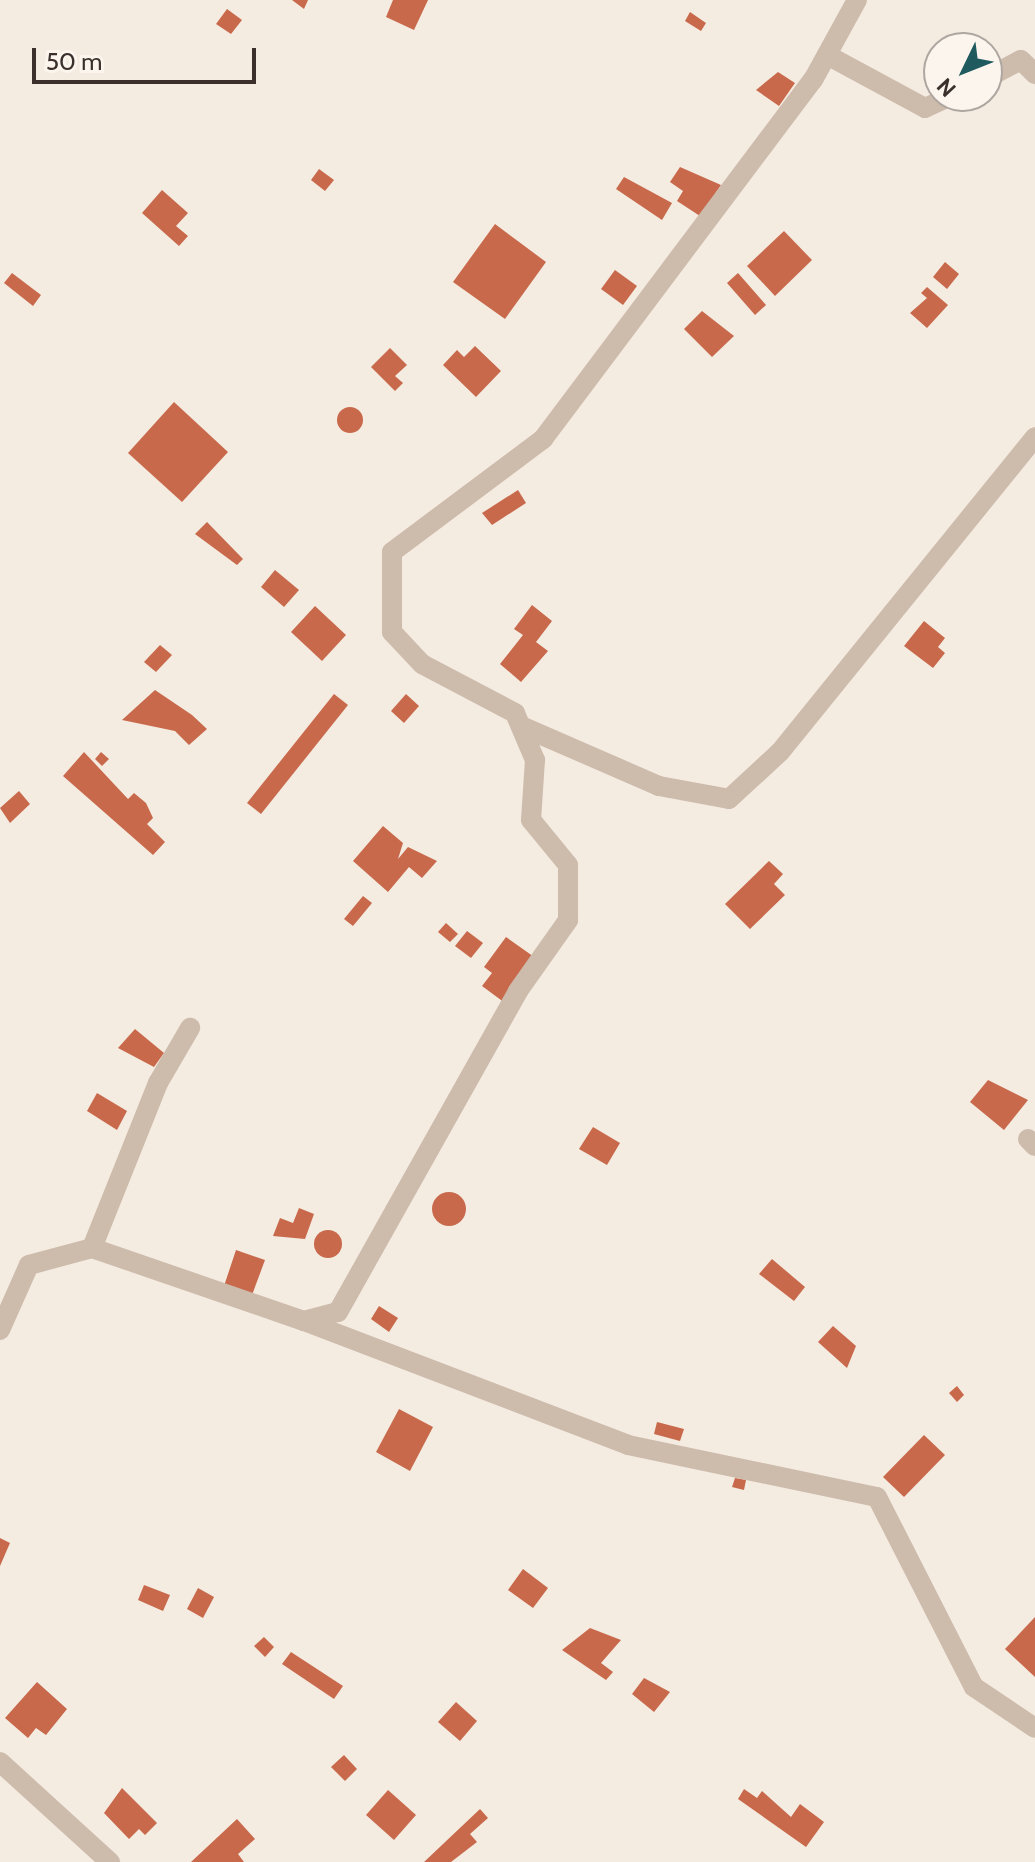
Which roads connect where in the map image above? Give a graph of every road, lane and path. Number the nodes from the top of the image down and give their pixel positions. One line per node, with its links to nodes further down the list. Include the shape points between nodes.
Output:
1 (857, 0): 2 (street)
2 (827, 55): 5 (street); 7 (street, via 543,439 392,552 392,632 422,664 515,713)
3 (1003, 70): 4 (street, via 1021,60)
4 (1035, 74)
5 (923, 107)
6 (1035, 437): 7 (street, via 780,752 729,799 659,786)
7 (521, 726): 10 (street, via 535,760 531,820 568,865 568,920 518,991 338,1312)
8 (190, 1028): 9 (street, via 158,1083)
9 (92, 1248): 10 (street); 11 (street, via 29,1265)
10 (304, 1321): 12 (street, via 628,1445 877,1497 974,1687)
11 (0, 1330)
12 (1035, 1728)
13 (0, 1762): 14 (street)
14 (110, 1862)

